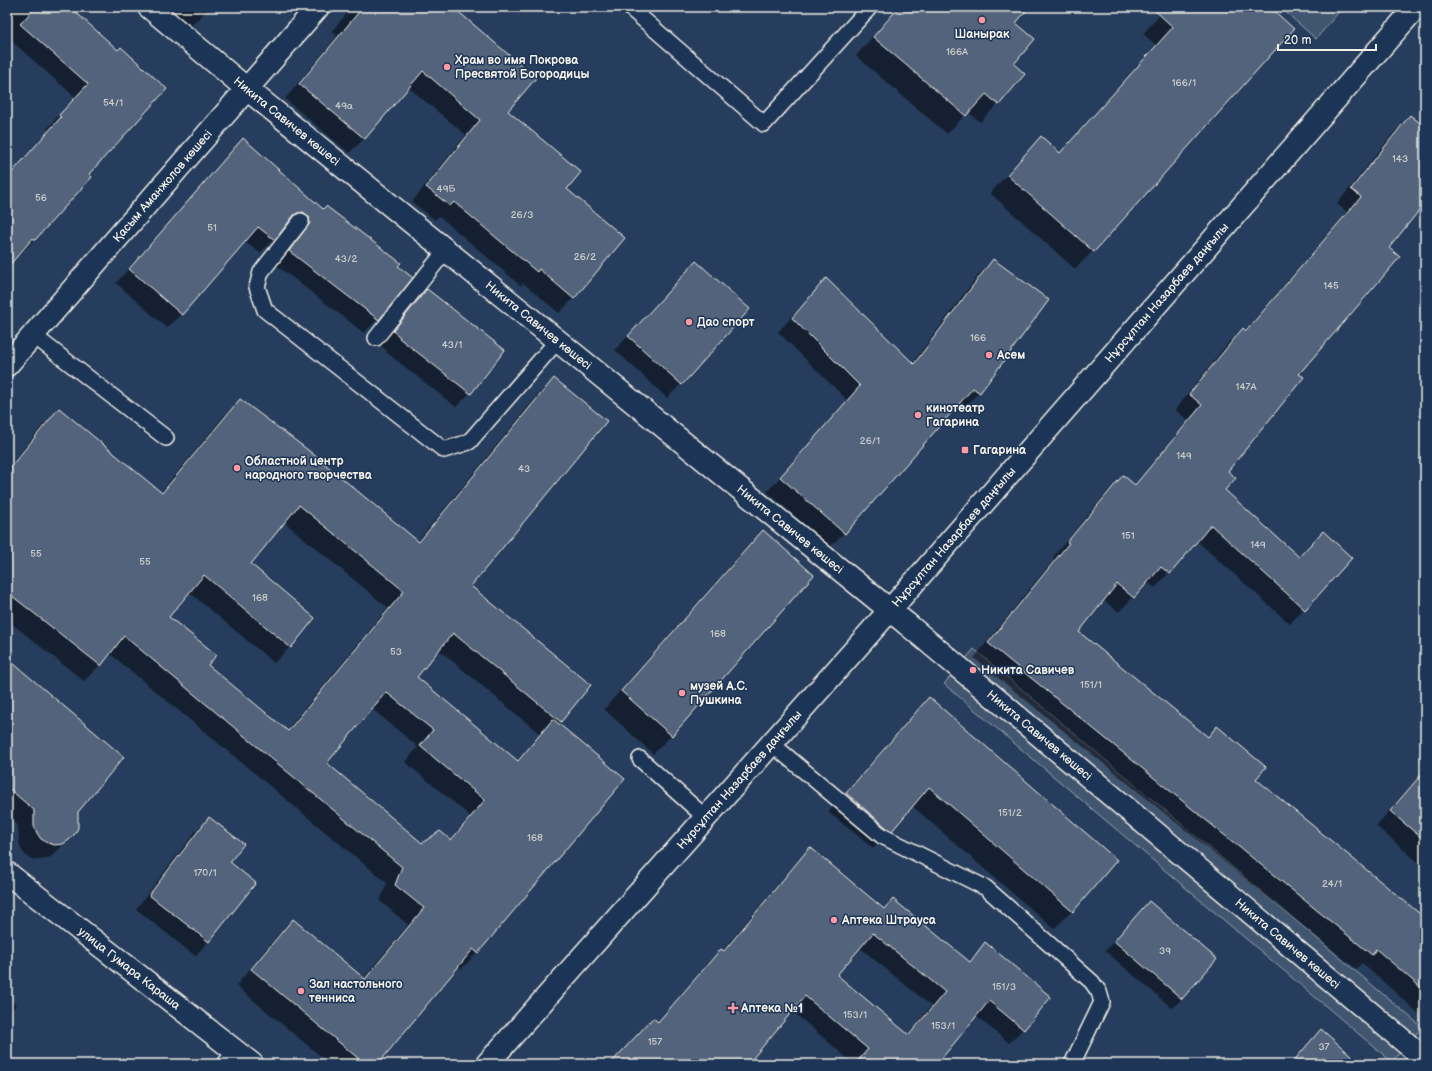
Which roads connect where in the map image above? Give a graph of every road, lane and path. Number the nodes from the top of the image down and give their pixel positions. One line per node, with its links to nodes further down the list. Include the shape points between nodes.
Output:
1 (149, 7): 6 (street, Никита Савичев көшесі)
2 (318, 7): 6 (street, Қасым Аманжолов көшесі)
3 (629, 7): 4 (lane, via 764,124)
4 (870, 7)
5 (1416, 7): 14 (street, Нұрсұлтан Назарбаев даңғылы)
6 (247, 89): 8 (street, Никита Савичев көшесі); 9 (street, Қасым Аманжолов көшесі)
7 (301, 220): 11 (lane, via 261,272 257,287 265,310 444,450 469,442)
8 (446, 250): 10 (lane); 11 (street, Никита Савичев көшесі)
9 (33, 335): 12 (street, Қасым Аманжолов көшесі); 13 (lane)
10 (376, 338)
11 (558, 340): 14 (street, Никита Савичев көшесі)
12 (7, 365)
13 (166, 438)
14 (890, 610): 15 (street, Нұрсұлтан Назарбаев даңғылы); 19 (street, Никита Савичев көшесі)
15 (772, 744): 17 (street, Нұрсұлтан Назарбаев даңғылы); 22 (lane, via 882,836 986,888 1092,982 1102,1002)
16 (640, 759): 17 (lane)
17 (706, 818): 21 (street, Нұрсұлтан Назарбаев даңғылы)
18 (7, 873): 20 (street, улица Гумара Караша)
19 (1425, 1059)
20 (237, 1060)
21 (487, 1064)
22 (1072, 1064)

